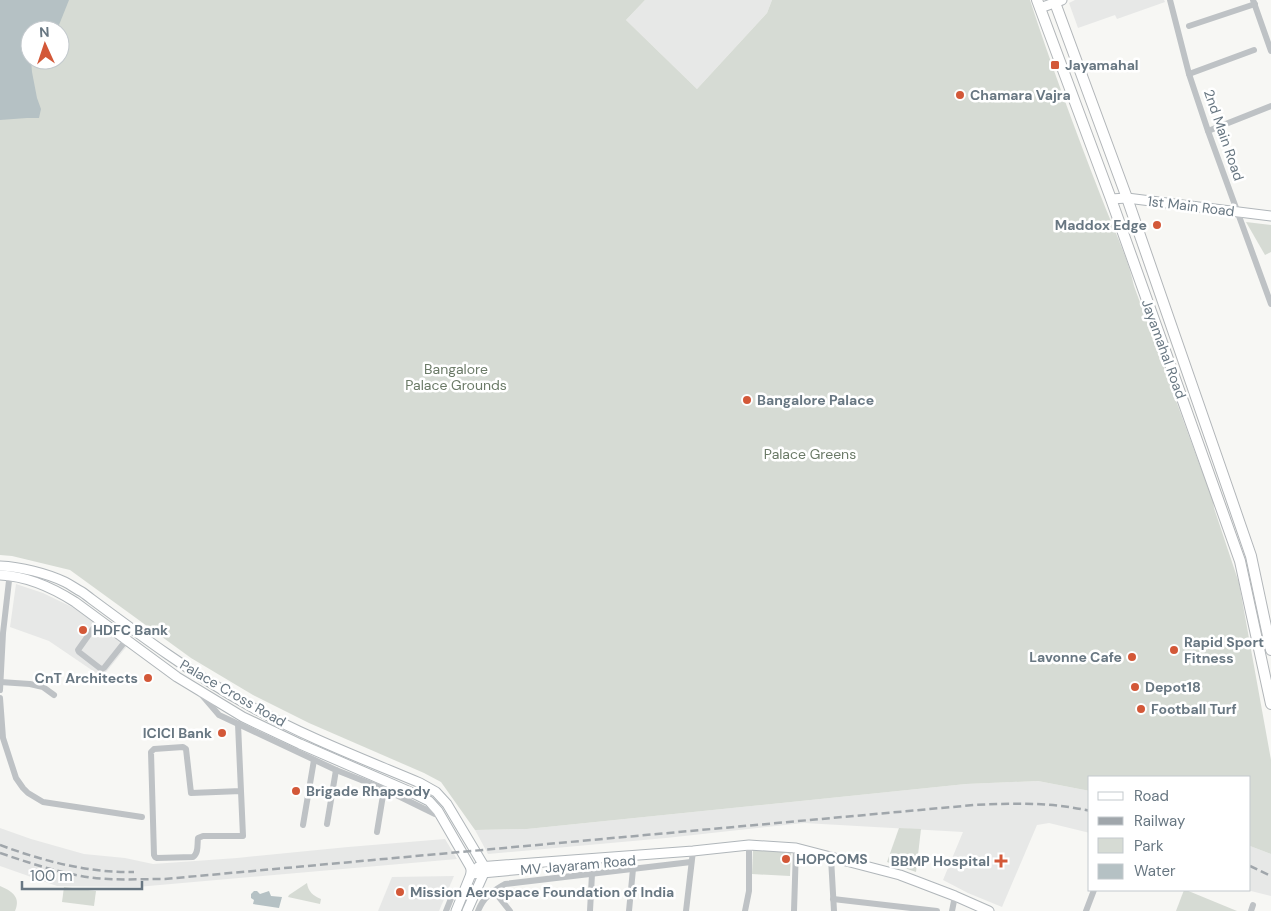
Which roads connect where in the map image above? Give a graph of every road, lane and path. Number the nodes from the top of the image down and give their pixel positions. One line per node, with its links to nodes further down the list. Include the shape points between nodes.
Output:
1 (1170, 0): 9 (street, 2nd Main Road)
2 (1057, 1): 4 (street); 12 (main road, Jayamahal Road)
3 (1254, 2): 5 (street); 6 (street)
4 (1039, 3): 13 (main road, Jayamahal Road)
5 (1189, 26)
6 (1268, 35): 8 (street)
7 (1254, 50): 9 (street)
8 (1271, 50)
9 (1189, 74): 11 (street, 2nd Main Road)
10 (1271, 106): 11 (street)
11 (1208, 131): 14 (street, 2nd Main Road)
12 (1127, 198): 13 (street, 1st Main Road); 14 (street, 1st Main Road); 21 (main road, Jayamahal Road, via 1251,556)
13 (1110, 199): 29 (main road, Jayamahal Road, via 1240,561)
14 (1237, 211): 15 (street, 1st Main Road); 16 (street, 2nd Main Road)
15 (1271, 216)
16 (1271, 304)
17 (0, 566): 18 (street, Palace Cross Road)
18 (7, 572): 19 (street, Palace Cross Road, via 60,592); 22 (street, Palace Cross Road, via 46,574 65,582); 24 (street)
19 (100, 619): 20 (street, Palace Cross Road); 20 (street, via 79,652 101,669)
20 (127, 640): 23 (street, Palace Cross Road)
21 (1271, 650)
22 (184, 667): 23 (street); 40 (street, Palace Cross Road, via 305,734 436,792)
23 (177, 677): 25 (street, Palace Cross Road)
24 (0, 682): 26 (street); 27 (street, via 43,687)
25 (197, 689): 30 (street, via 219,715); 42 (street, Palace Cross Road, via 243,717 422,797 438,811)
26 (0, 690)
27 (54, 695)
28 (0, 698): 31 (street)
29 (1271, 704)
30 (238, 724): 32 (street); 35 (street)
31 (2, 738): 37 (street, via 16,778 35,798 43,802)
32 (314, 760): 33 (street); 39 (street)
33 (336, 770): 34 (street); 38 (street)
34 (384, 789): 36 (street); 41 (street)
35 (241, 791): 35 (street, via 243,836 200,837 195,856 155,857 152,750 186,749 191,793)
36 (435, 814)
37 (142, 817)
38 (327, 824)
39 (303, 825)
40 (460, 827): 42 (street); 49 (street, Palace Cross Road)
41 (377, 832)
42 (450, 833): 50 (street, Palace Cross Road)
43 (749, 844): 44 (street, MV Jayaram Road); 45 (street, MV Jayaram Road); 68 (street, via 749,891)
44 (796, 848): 46 (street, MV Jayaram Road); 69 (street)
45 (689, 851): 47 (street); 49 (street, MV Jayaram Road)
46 (831, 858): 55 (street, MV Jayaram Road, via 900,875); 56 (street)
47 (691, 862): 48 (street); 67 (street)
48 (633, 869): 51 (street); 66 (street)
49 (484, 870): 50 (street, MV Jayaram Road); 62 (street)
50 (471, 871): 61 (street)
51 (592, 874): 53 (street, via 505,884); 65 (street)
52 (454, 891): 60 (street)
53 (494, 891): 63 (street); 64 (street)
54 (1094, 891): 73 (street)
55 (955, 896): 59 (street, MV Jayaram Road); 72 (street)
56 (833, 899): 57 (street); 70 (street)
57 (879, 908): 58 (street)
58 (911, 909): 71 (street)
59 (986, 910)
60 (446, 911)
61 (456, 911)
62 (467, 911)
63 (478, 911)
64 (510, 911)
65 (590, 911)
66 (629, 911)
67 (686, 911)
68 (745, 911)
69 (794, 911)
70 (834, 911)
71 (937, 911)
72 (952, 911)
73 (1086, 911)

